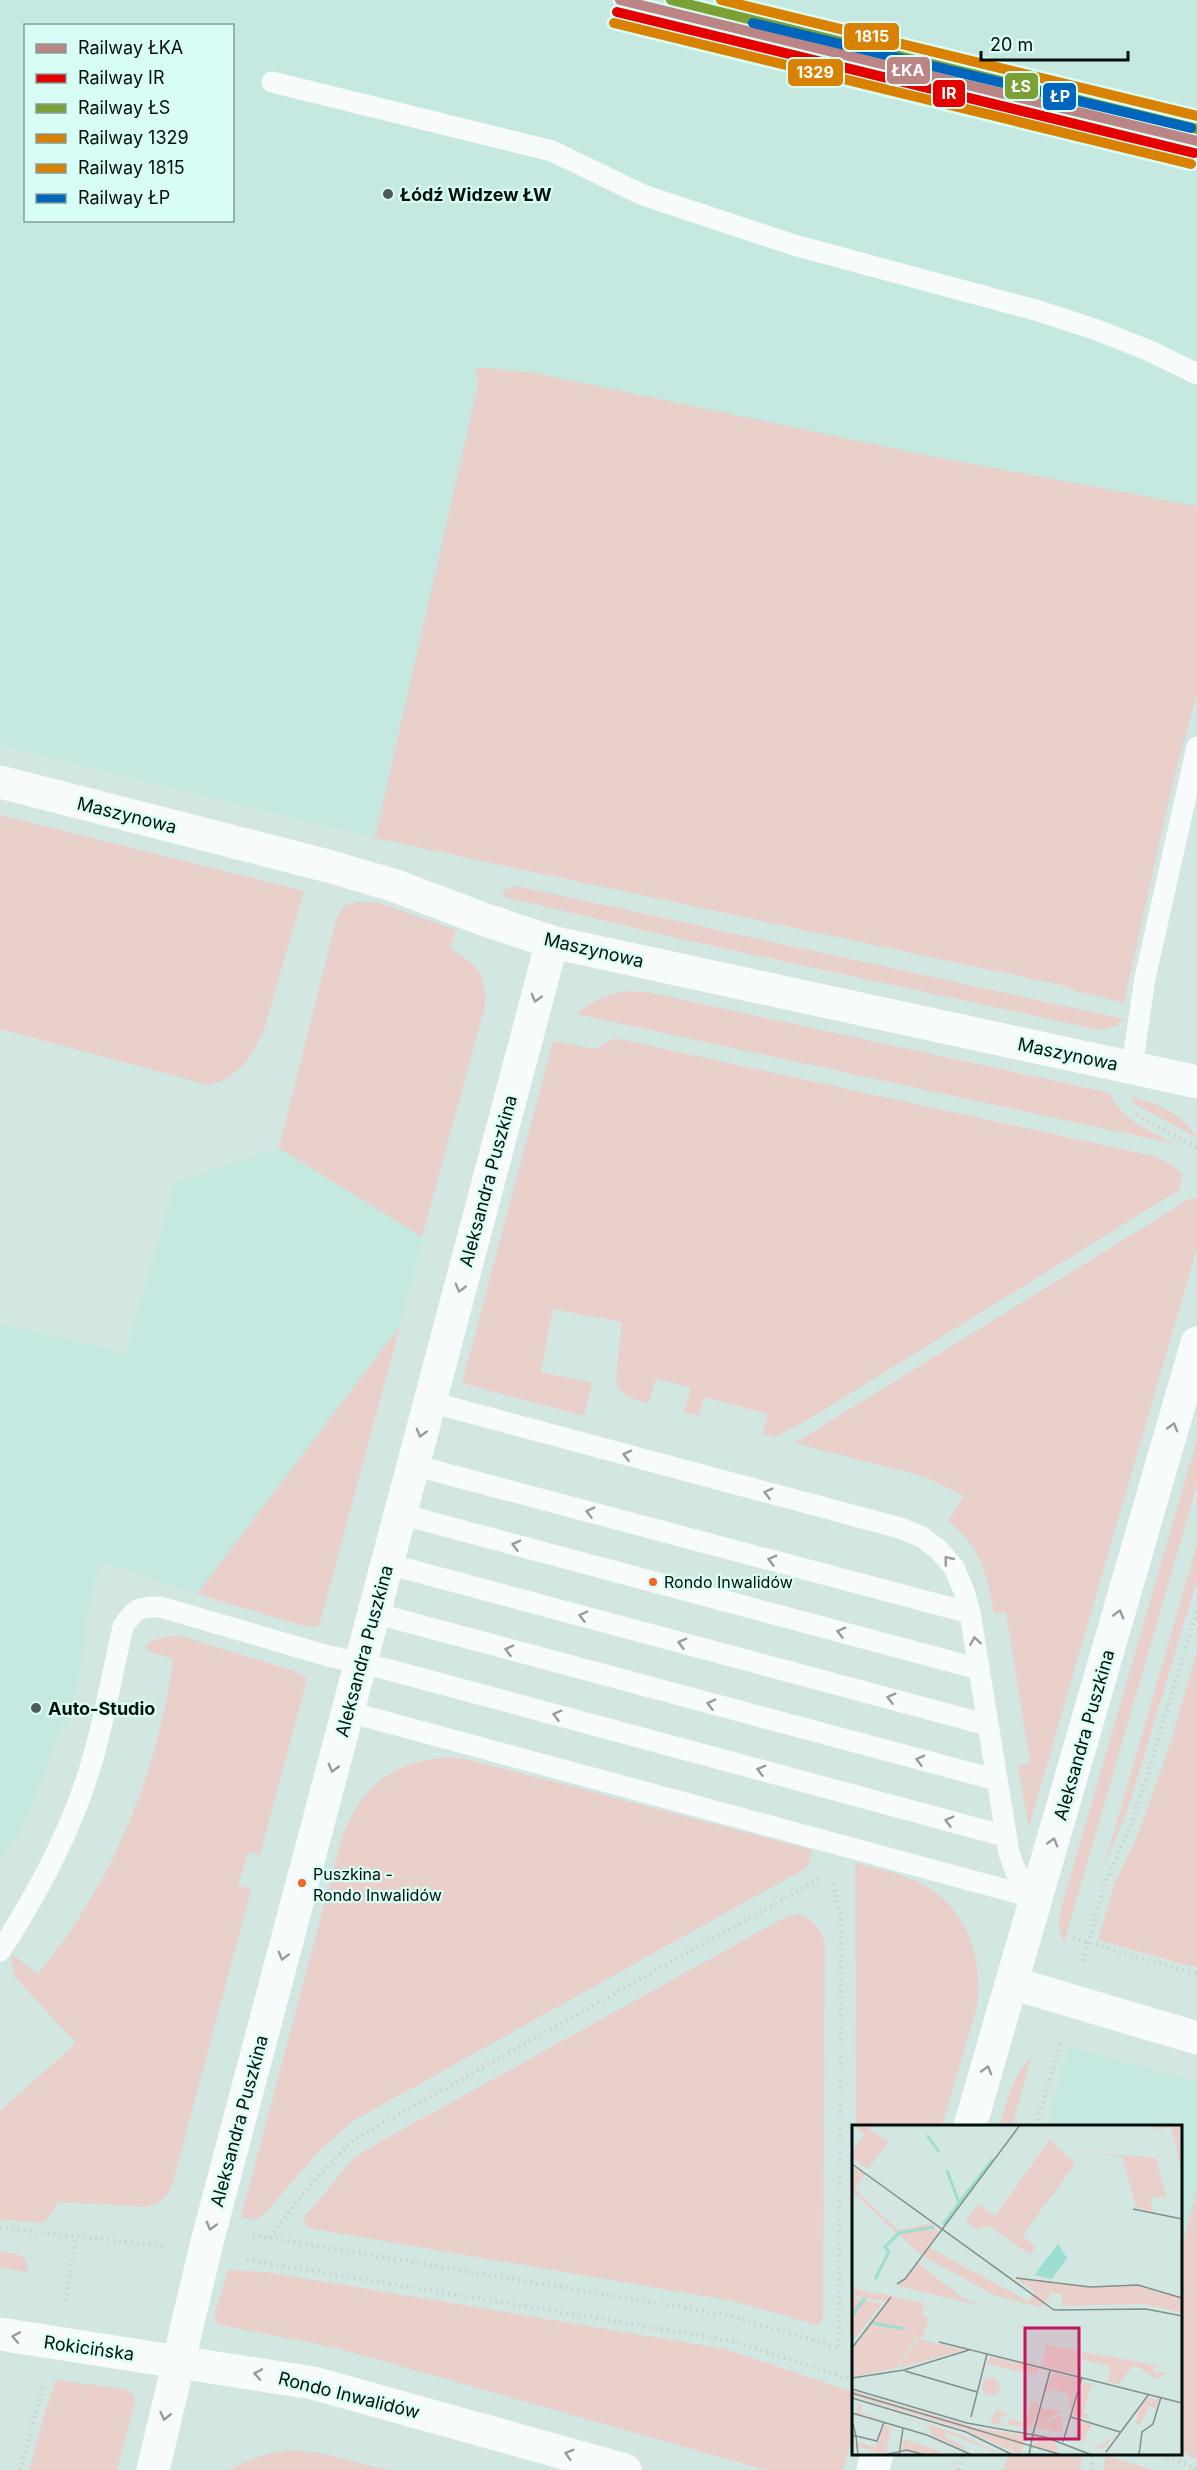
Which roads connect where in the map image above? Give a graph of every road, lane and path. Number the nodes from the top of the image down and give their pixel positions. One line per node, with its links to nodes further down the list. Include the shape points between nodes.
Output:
1 (272, 82): 2 (lane, via 552,151 643,195 794,245 1078,324 1149,351)
2 (1197, 375)
3 (1197, 747): 6 (lane, via 1145,978)
4 (0, 782): 5 (street, Maszynowa, via 328,866)
5 (552, 942): 6 (street, Maszynowa); 9 (street, Aleksandra Puszkina, one-way to 9)
6 (1132, 1067): 7 (street, Maszynowa)
7 (1197, 1082)
8 (1197, 1343): 22 (street, Aleksandra Puszkina, one-way to 8)
9 (430, 1402): 10 (street, Aleksandra Puszkina, one-way to 10); 15 (lane, one-way to 9, via 954,1568 922,1537 900,1528)
10 (413, 1465): 11 (street, Aleksandra Puszkina); 15 (lane, one-way to 10)
11 (400, 1514): 12 (street, Aleksandra Puszkina); 17 (lane, one-way to 11)
12 (388, 1564): 14 (street, Aleksandra Puszkina); 19 (lane, one-way to 12)
13 (1197, 1610): 24 (path, via 1146,1780 1105,1883)
14 (375, 1613): 16 (street, Aleksandra Puszkina); 20 (lane, one-way to 14)
15 (970, 1613): 17 (lane, one-way to 15)
16 (361, 1663): 18 (street, Aleksandra Puszkina); 21 (lane, one-way to 16); 25 (lane, via 160,1607 145,1606 132,1613 123,1626 79,1800 39,1886)
17 (979, 1669): 19 (lane)
18 (349, 1712): 22 (lane); 40 (street, Aleksandra Puszkina, one-way to 40)
19 (988, 1725): 20 (lane)
20 (997, 1780): 21 (lane)
21 (1005, 1836): 22 (lane, via 1016,1872)
22 (1036, 1898): 27 (street, Aleksandra Puszkina)
23 (1073, 1938): 24 (path)
24 (1088, 1942): 26 (path); 28 (path)
25 (0, 1951)
26 (1197, 1974)
27 (1012, 1983): 28 (street); 30 (street, Aleksandra Puszkina, one-way to 27)
28 (1072, 2002): 29 (street); 31 (path)
29 (1197, 2038)
30 (971, 2125)
31 (1037, 2125)
32 (0, 2228): 34 (path)
33 (248, 2234): 35 (path)
34 (76, 2238): 36 (path); 38 (path)
35 (270, 2238): 35 (path, via 290,2209 353,2140 831,1873 841,1916 839,2348 731,2316)
36 (166, 2246)
37 (240, 2259): 42 (path, via 728,2340)
38 (70, 2281)
39 (0, 2334): 40 (street, Rokicińska, one-way to 39)
40 (178, 2361): 49 (street, one-way to 49); 50 (street, Rondo Inwalidów, one-way to 40, via 313,2384)
41 (46, 2379): 48 (path)
42 (852, 2379)
43 (877, 2455): 51 (street)
44 (963, 2455): 52 (path)
45 (1093, 2455): 53 (path)
46 (1164, 2455): 47 (path)
47 (1197, 2469)
48 (20, 2470)
49 (153, 2470)
50 (625, 2470)
51 (873, 2470)
52 (959, 2470)
53 (1091, 2470)

